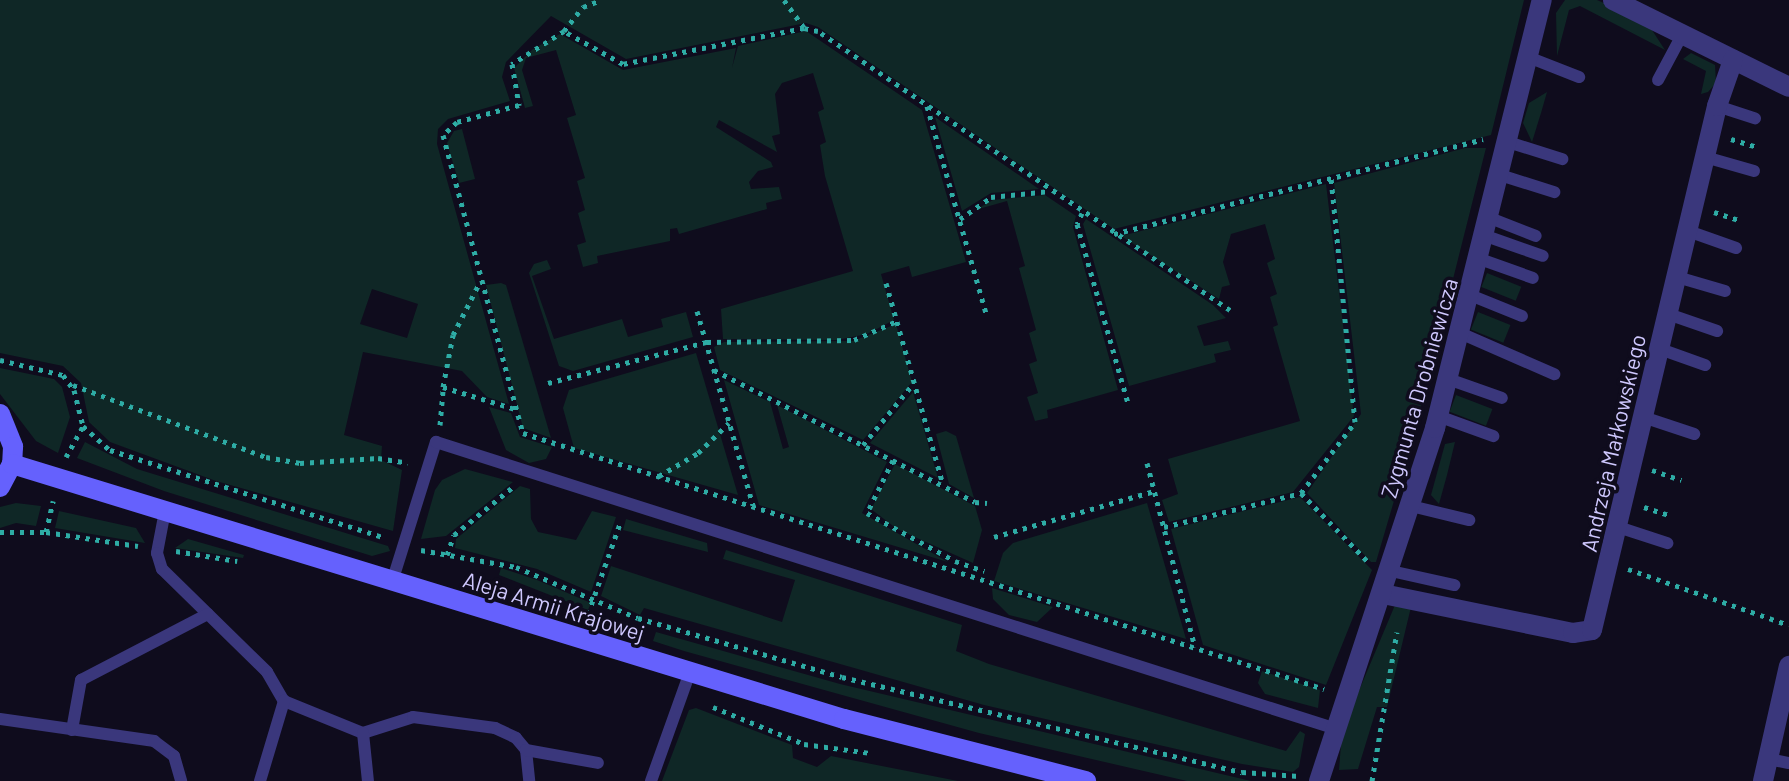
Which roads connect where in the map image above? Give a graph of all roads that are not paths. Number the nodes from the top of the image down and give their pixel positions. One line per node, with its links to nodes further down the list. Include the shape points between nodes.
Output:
1 (1542, 0): 4 (street, Zygmunta Drobniewicza)
2 (1613, 0): 3 (street)
3 (1682, 35): 5 (street); 7 (lane)
4 (1528, 57): 6 (lane); 11 (street, Zygmunta Drobniewicza)
5 (1733, 60): 8 (street); 9 (street, Andrzeja Małkowskiego)
6 (1579, 77)
7 (1658, 80)
8 (1789, 87)
9 (1717, 106): 10 (lane); 12 (street, Andrzeja Małkowskiego)
10 (1755, 118)
11 (1508, 142): 13 (lane); 15 (street, Zygmunta Drobniewicza)
12 (1705, 157): 14 (lane); 18 (street, Andrzeja Małkowskiego)
13 (1562, 159)
14 (1754, 171)
15 (1500, 175): 16 (lane); 17 (street, Zygmunta Drobniewicza)
16 (1554, 192)
17 (1488, 227): 19 (lane); 21 (lane); 22 (street, Zygmunta Drobniewicza)
18 (1688, 231): 20 (lane); 23 (street, Andrzeja Małkowskiego)
19 (1536, 236)
20 (1736, 248)
21 (1543, 256)
22 (1480, 259): 24 (lane); 26 (street, Zygmunta Drobniewicza)
23 (1677, 277): 25 (lane); 27 (street, Andrzeja Małkowskiego)
24 (1533, 278)
25 (1725, 291)
26 (1470, 295): 28 (lane); 30 (street, Zygmunta Drobniewicza)
27 (1668, 314): 29 (lane); 31 (street, Andrzeja Małkowskiego)
28 (1522, 316)
29 (1717, 331)
30 (1460, 333): 33 (lane); 34 (street, Zygmunta Drobniewicza)
31 (1660, 349): 32 (lane); 38 (street, Andrzeja Małkowskiego)
32 (1705, 365)
33 (1554, 374)
34 (1448, 379): 35 (lane); 37 (street, Zygmunta Drobniewicza)
35 (1502, 398)
36 (0, 414): 41 (street, via 9,430)
37 (1438, 416): 40 (lane); 43 (street, Zygmunta Drobniewicza)
38 (1643, 417): 39 (lane); 46 (street, Andrzeja Małkowskiego)
39 (1694, 434)
40 (1493, 436)
41 (12, 464): 42 (street); 44 (street, Aleja Armii Krajowej)
42 (0, 487)
43 (1411, 506): 45 (lane); 48 (street, Zygmunta Drobniewicza)
44 (165, 511): 49 (street, Aleja Armii Krajowej); 52 (lane, via 158,548 162,569)
45 (1469, 520)
46 (1618, 527): 47 (lane); 51 (street, Andrzeja Małkowskiego, via 1594,623 1582,634)
47 (1667, 543)
48 (1384, 571): 50 (lane); 51 (street, Zygmunta Drobniewicza)
49 (392, 582): 54 (street, Aleja Armii Krajowej); 57 (lane, via 436,442)
50 (1454, 585)
51 (1383, 594): 57 (street, Zygmunta Drobniewicza)
52 (208, 614): 55 (lane, via 267,672); 58 (lane, via 81,680)
53 (1789, 666): 61 (street)
54 (690, 672): 69 (lane); 70 (street, Aleja Armii Krajowej)
55 (284, 701): 59 (lane); 66 (lane)
56 (0, 719): 58 (lane)
57 (1333, 728): 64 (street, Zygmunta Drobniewicza)
58 (72, 730): 65 (lane, via 154,741 174,756)
59 (363, 733): 60 (lane, via 413,717 495,728); 67 (lane)
60 (526, 750): 62 (lane); 68 (lane)
61 (1768, 759): 63 (lane); 71 (street)
62 (598, 763)
63 (1789, 763)
64 (1311, 779)
65 (181, 781)
66 (260, 781)
67 (368, 781)
68 (529, 781)
69 (651, 781)
70 (1086, 781)
71 (1763, 781)

